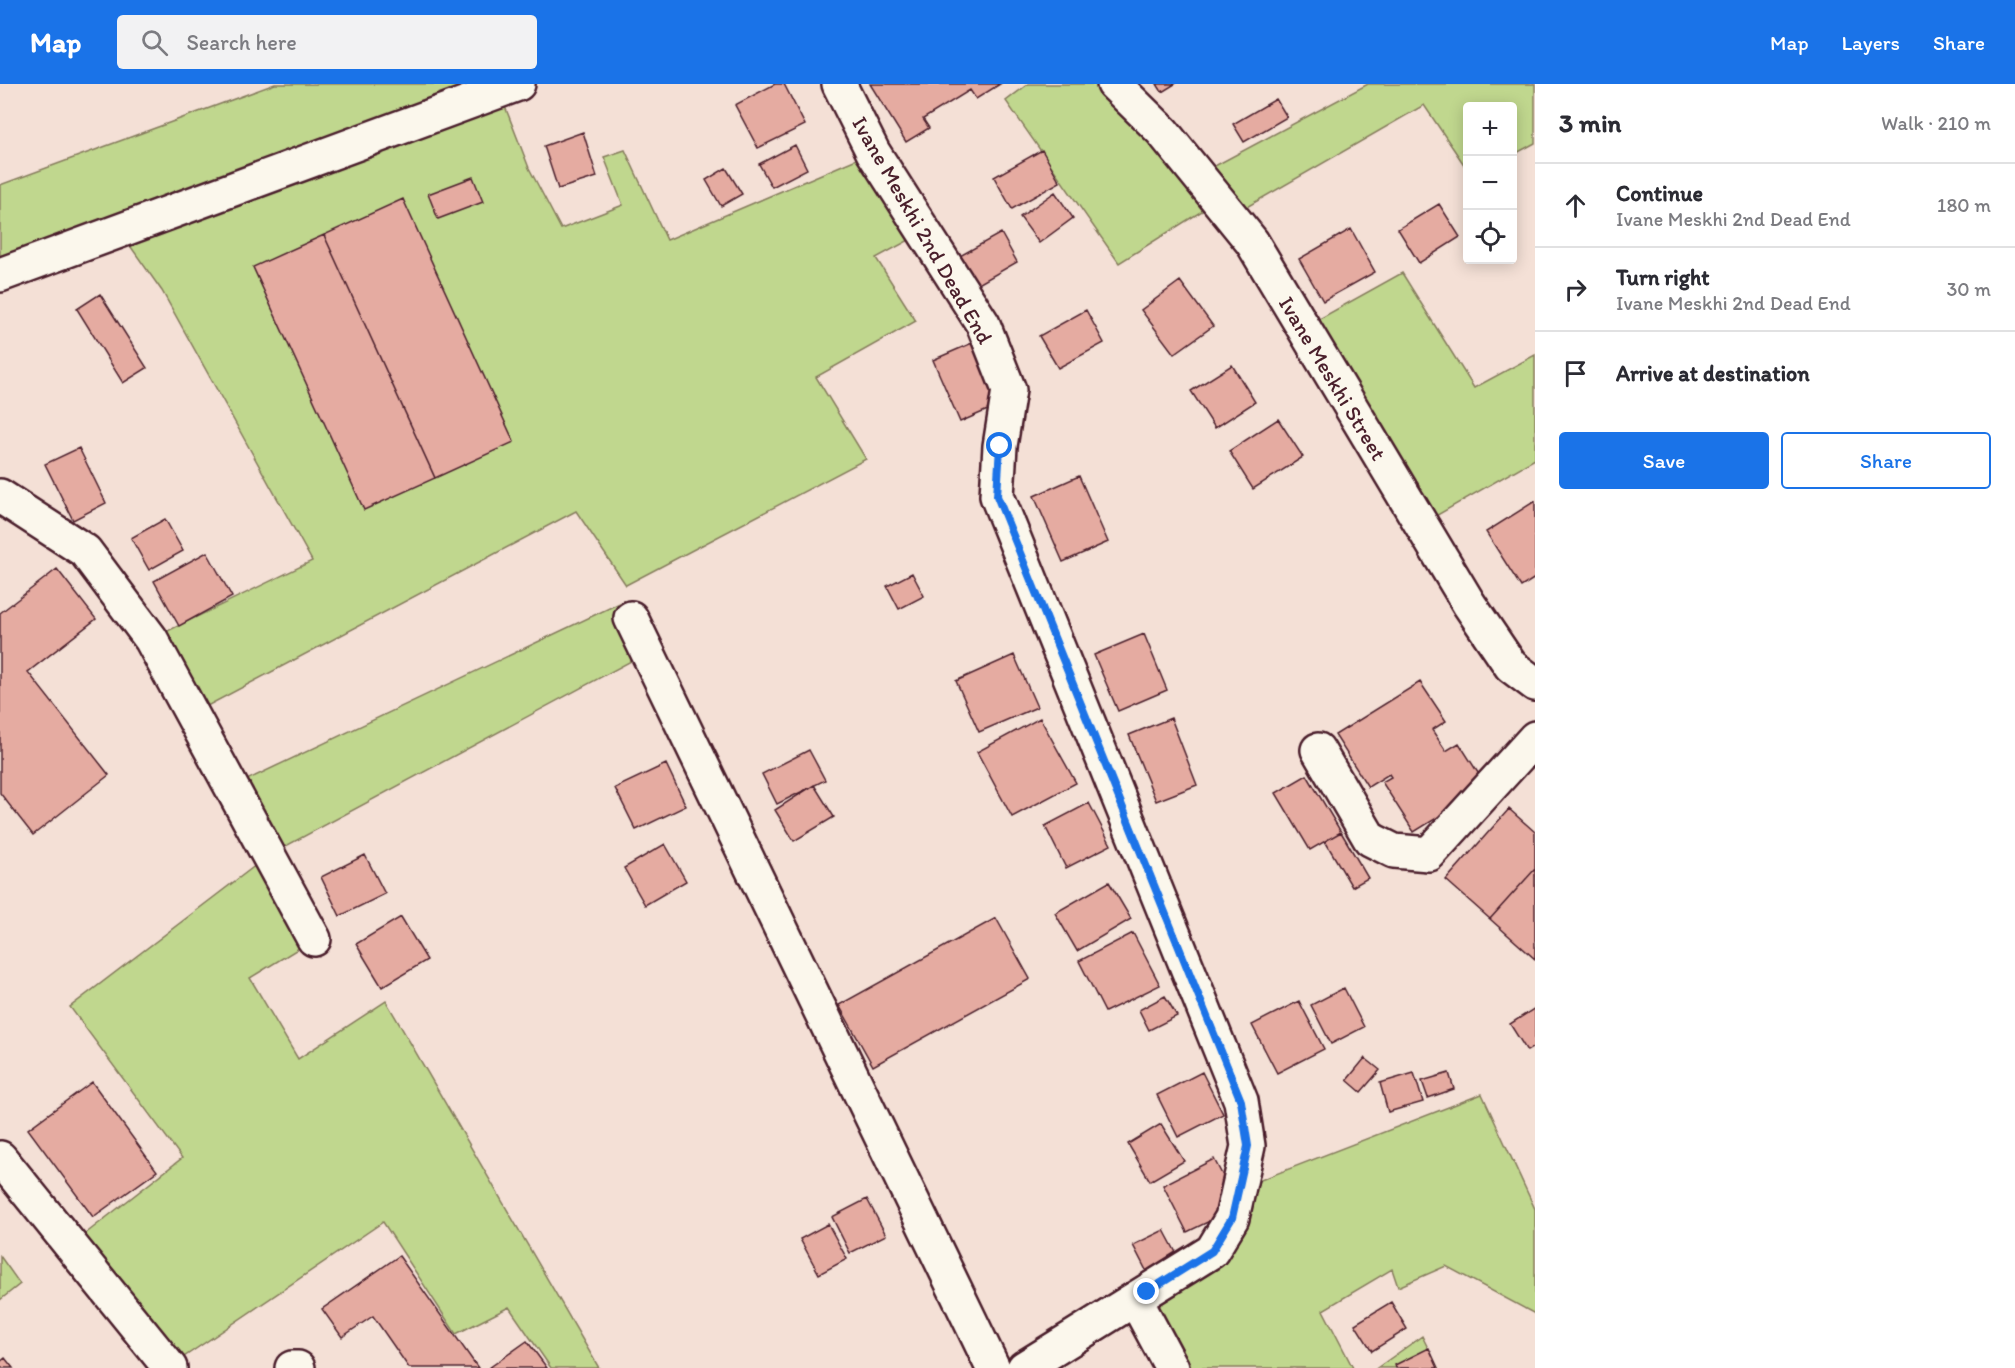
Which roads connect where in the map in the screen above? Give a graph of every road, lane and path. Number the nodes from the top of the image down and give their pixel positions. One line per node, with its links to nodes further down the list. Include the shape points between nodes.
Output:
1 (518, 84): 4 (street)
2 (839, 84): 12 (street, Ivane Meskhi 2nd Dead End, via 873,152 983,324 1009,390 997,496 1241,1101 1248,1146 1232,1218 1212,1251)
3 (1114, 84): 7 (street, Ivane Meskhi Street, via 1162,131 1252,242 1469,604 1511,666)
4 (0, 275)
5 (0, 496): 10 (street, via 85,551 151,639)
6 (631, 618): 16 (street)
7 (1535, 684)
8 (1535, 738): 9 (street, via 1429,854 1394,851 1370,839)
9 (1318, 750)
10 (314, 939)
11 (0, 1158): 13 (street)
12 (1135, 1299): 17 (street, Ivane Meskhi 2nd Dead End); 18 (street)
13 (170, 1368)
14 (292, 1368): 15 (street)
15 (298, 1368)
16 (993, 1368)
17 (1024, 1368)
18 (1172, 1368)

